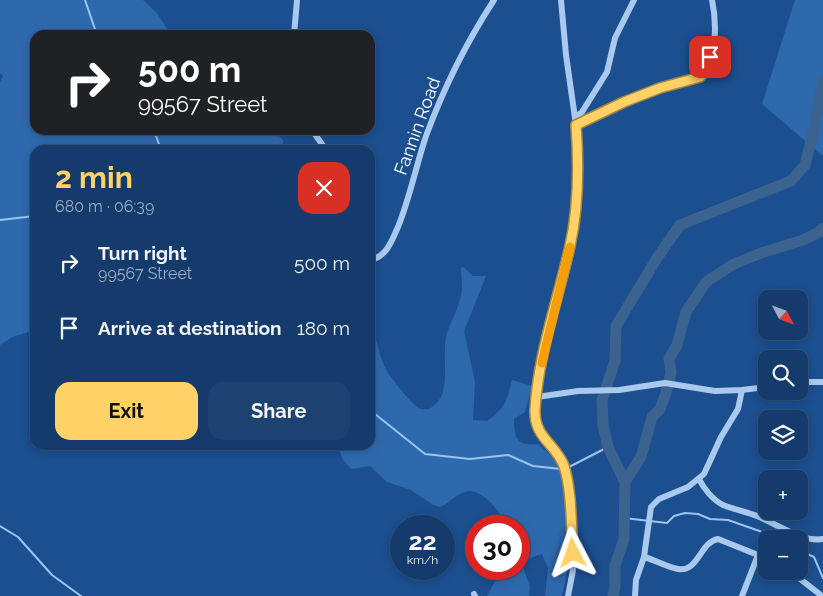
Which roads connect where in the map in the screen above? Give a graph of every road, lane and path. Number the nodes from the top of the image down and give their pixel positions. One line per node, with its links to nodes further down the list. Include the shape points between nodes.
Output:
1 (297, 0): 6 (street)
2 (494, 0): 8 (street, Fannin Road, via 451,75 426,136 401,219 382,255)
3 (561, 0): 7 (street)
4 (634, 0): 7 (street, via 615,38 607,72)
5 (712, 0): 7 (street, via 715,42 700,77 660,88)
6 (294, 30)
7 (576, 122): 13 (street, via 579,181 571,244)
8 (375, 258)
9 (808, 382): 10 (street)
10 (823, 382)
11 (758, 388): 12 (street)
12 (742, 390): 13 (street, via 704,390 668,383); 14 (street, via 738,410)
13 (537, 397): 19 (street, via 536,421 540,434 558,456 566,477 573,553)
14 (700, 479): 15 (street, via 706,490 722,504 759,516 791,532); 17 (street, via 659,499 651,507)
15 (823, 539)
16 (758, 555): 17 (street, via 718,539 708,543 693,564 684,569); 21 (street)
17 (644, 557): 20 (street, via 636,577)
18 (802, 580): 22 (street)
19 (568, 596)
20 (635, 596)
21 (742, 596)
22 (822, 596)

